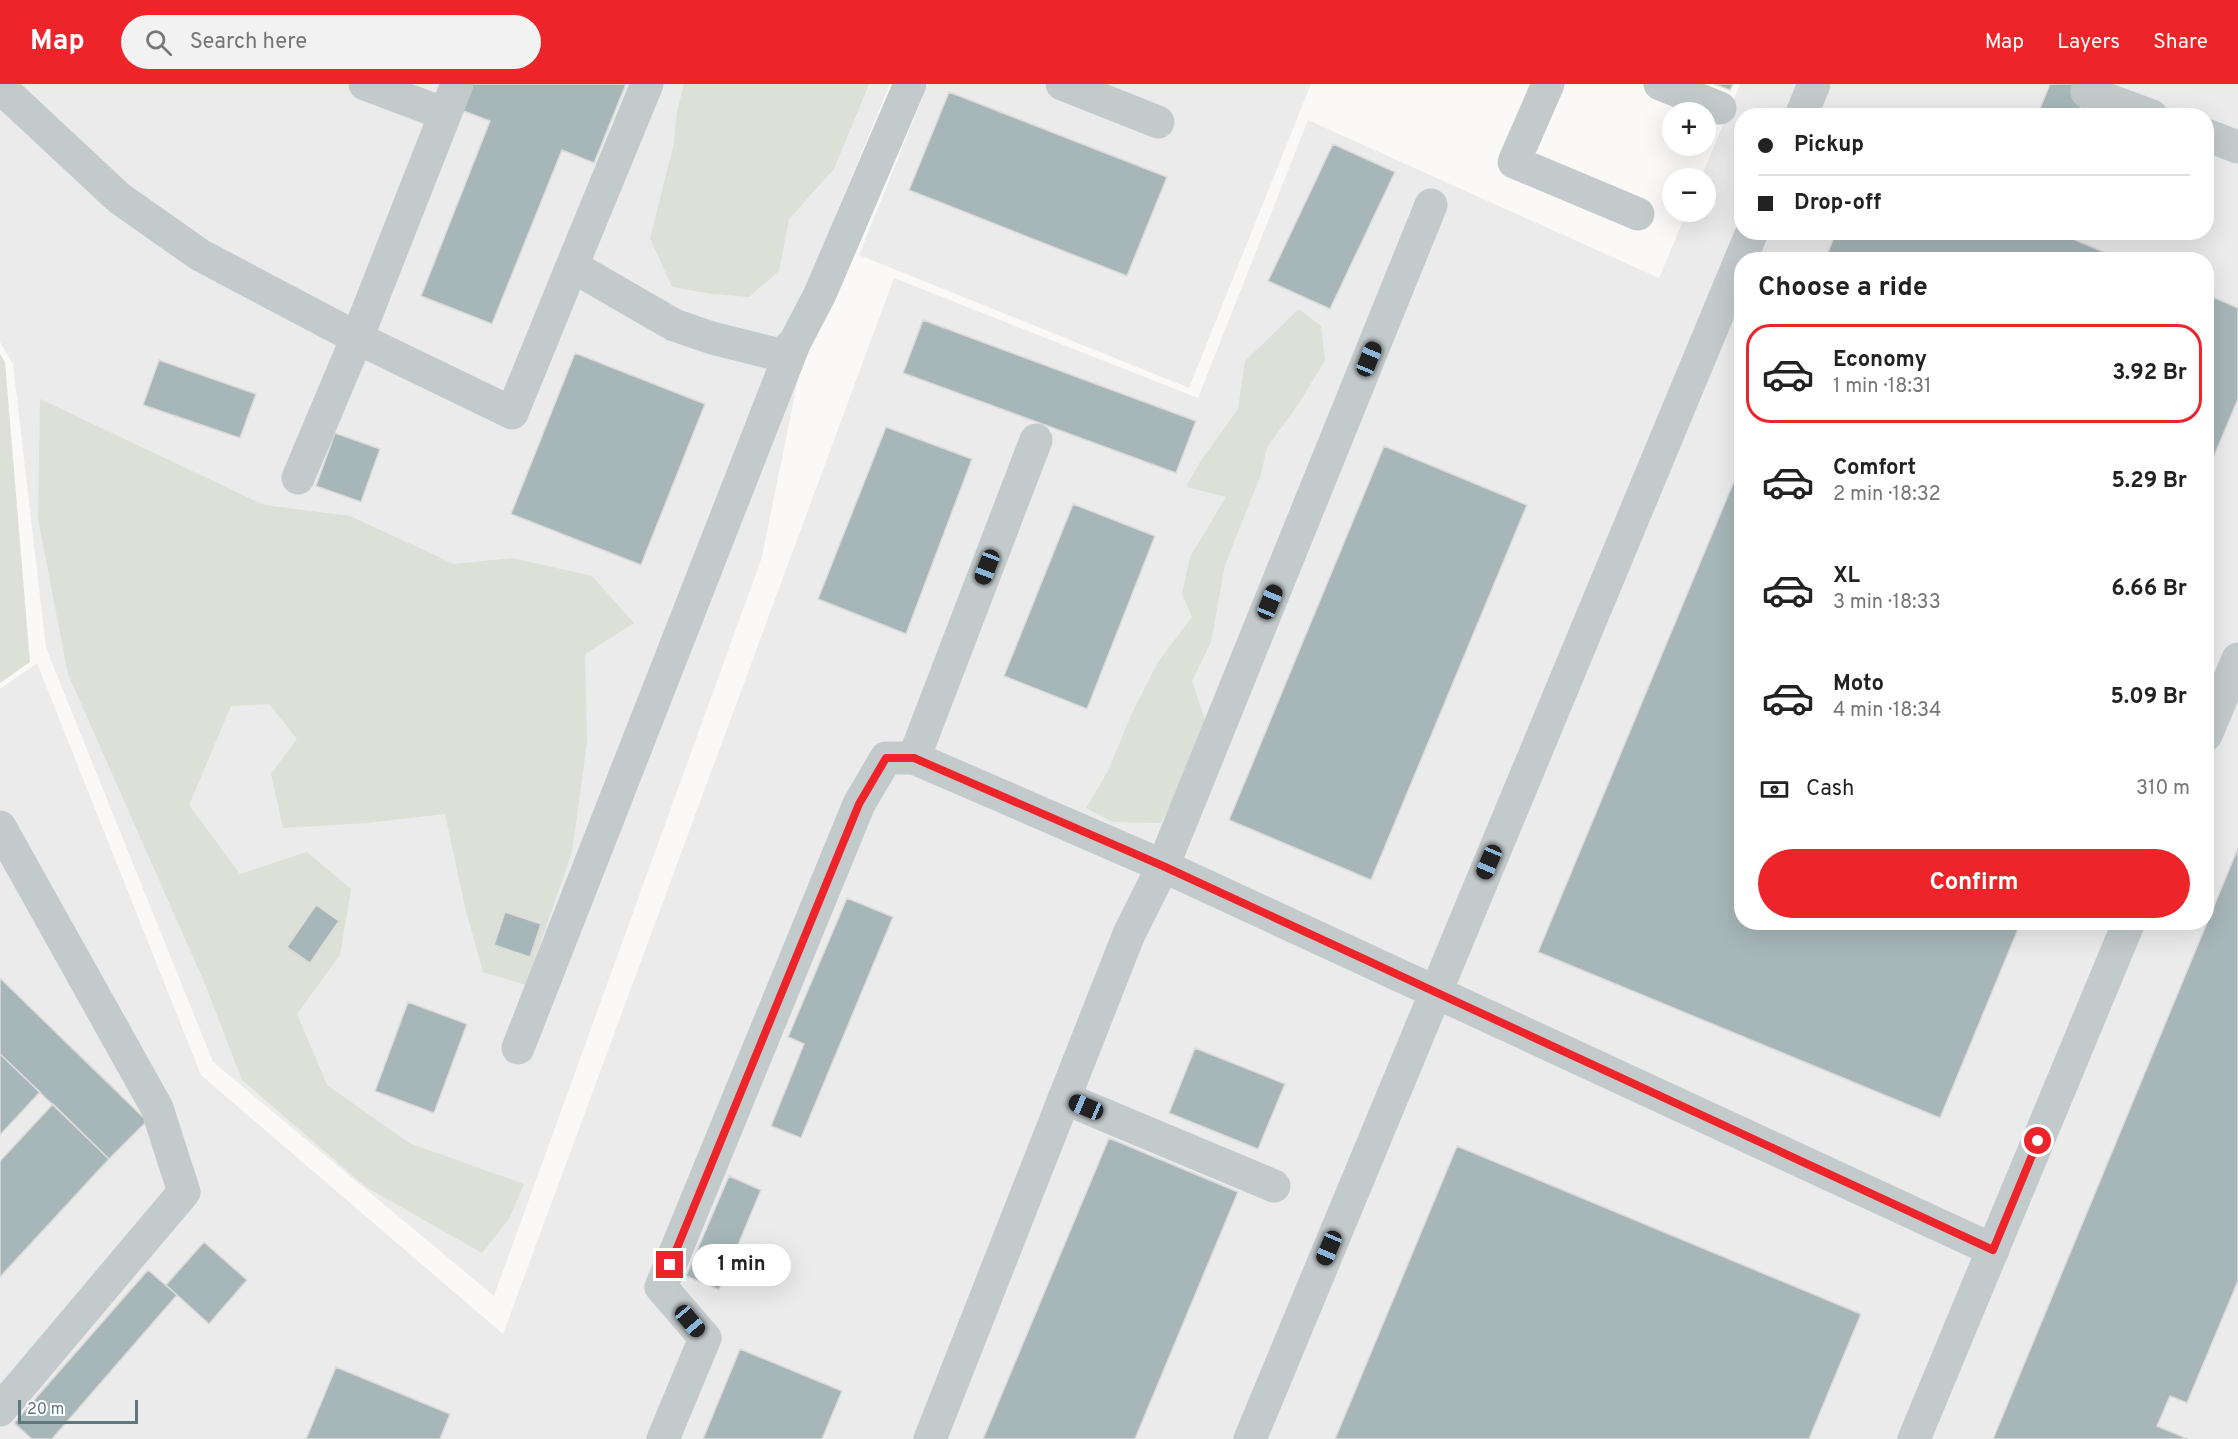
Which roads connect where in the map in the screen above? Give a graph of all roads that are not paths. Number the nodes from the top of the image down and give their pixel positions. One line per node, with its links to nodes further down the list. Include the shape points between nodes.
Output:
1 (365, 84): 14 (lane)
2 (457, 84): 14 (lane)
3 (647, 84): 20 (lane)
4 (910, 84): 23 (lane, via 820,294)
5 (1062, 84): 15 (lane)
6 (1548, 84): 19 (lane, via 1514,162)
7 (1660, 84): 11 (lane)
8 (1814, 84): 12 (lane)
9 (0, 87): 22 (lane, via 120,198 200,255)
10 (2087, 92): 13 (lane)
11 (1720, 108)
12 (1804, 108)
13 (2130, 108)
14 (445, 114): 22 (lane)
15 (1158, 122)
16 (2214, 138): 17 (lane)
17 (2238, 147)
18 (1431, 205): 30 (lane)
19 (1638, 214)
20 (572, 266): 22 (lane, via 512,413); 23 (lane, via 674,325 780,355)
21 (1734, 275): 32 (lane)
22 (357, 338): 25 (lane)
23 (794, 344): 33 (lane)
24 (1036, 440): 28 (lane)
25 (298, 478)
26 (2238, 659): 27 (lane)
27 (2214, 716)
28 (914, 758): 30 (lane); 38 (lane, via 886,758 859,804 661,1287 705,1338)
29 (0, 826): 37 (lane, via 157,1108 184,1192)
30 (1163, 866): 32 (lane); 34 (lane, via 1129,934)
31 (2126, 930): 36 (lane)
32 (1434, 993): 36 (lane); 40 (lane)
33 (518, 1048)
34 (1065, 1098): 35 (lane); 39 (lane)
35 (1275, 1186)
36 (1993, 1250): 41 (lane)
37 (0, 1410)
38 (663, 1439)
39 (930, 1439)
40 (1250, 1439)
41 (1914, 1439)

